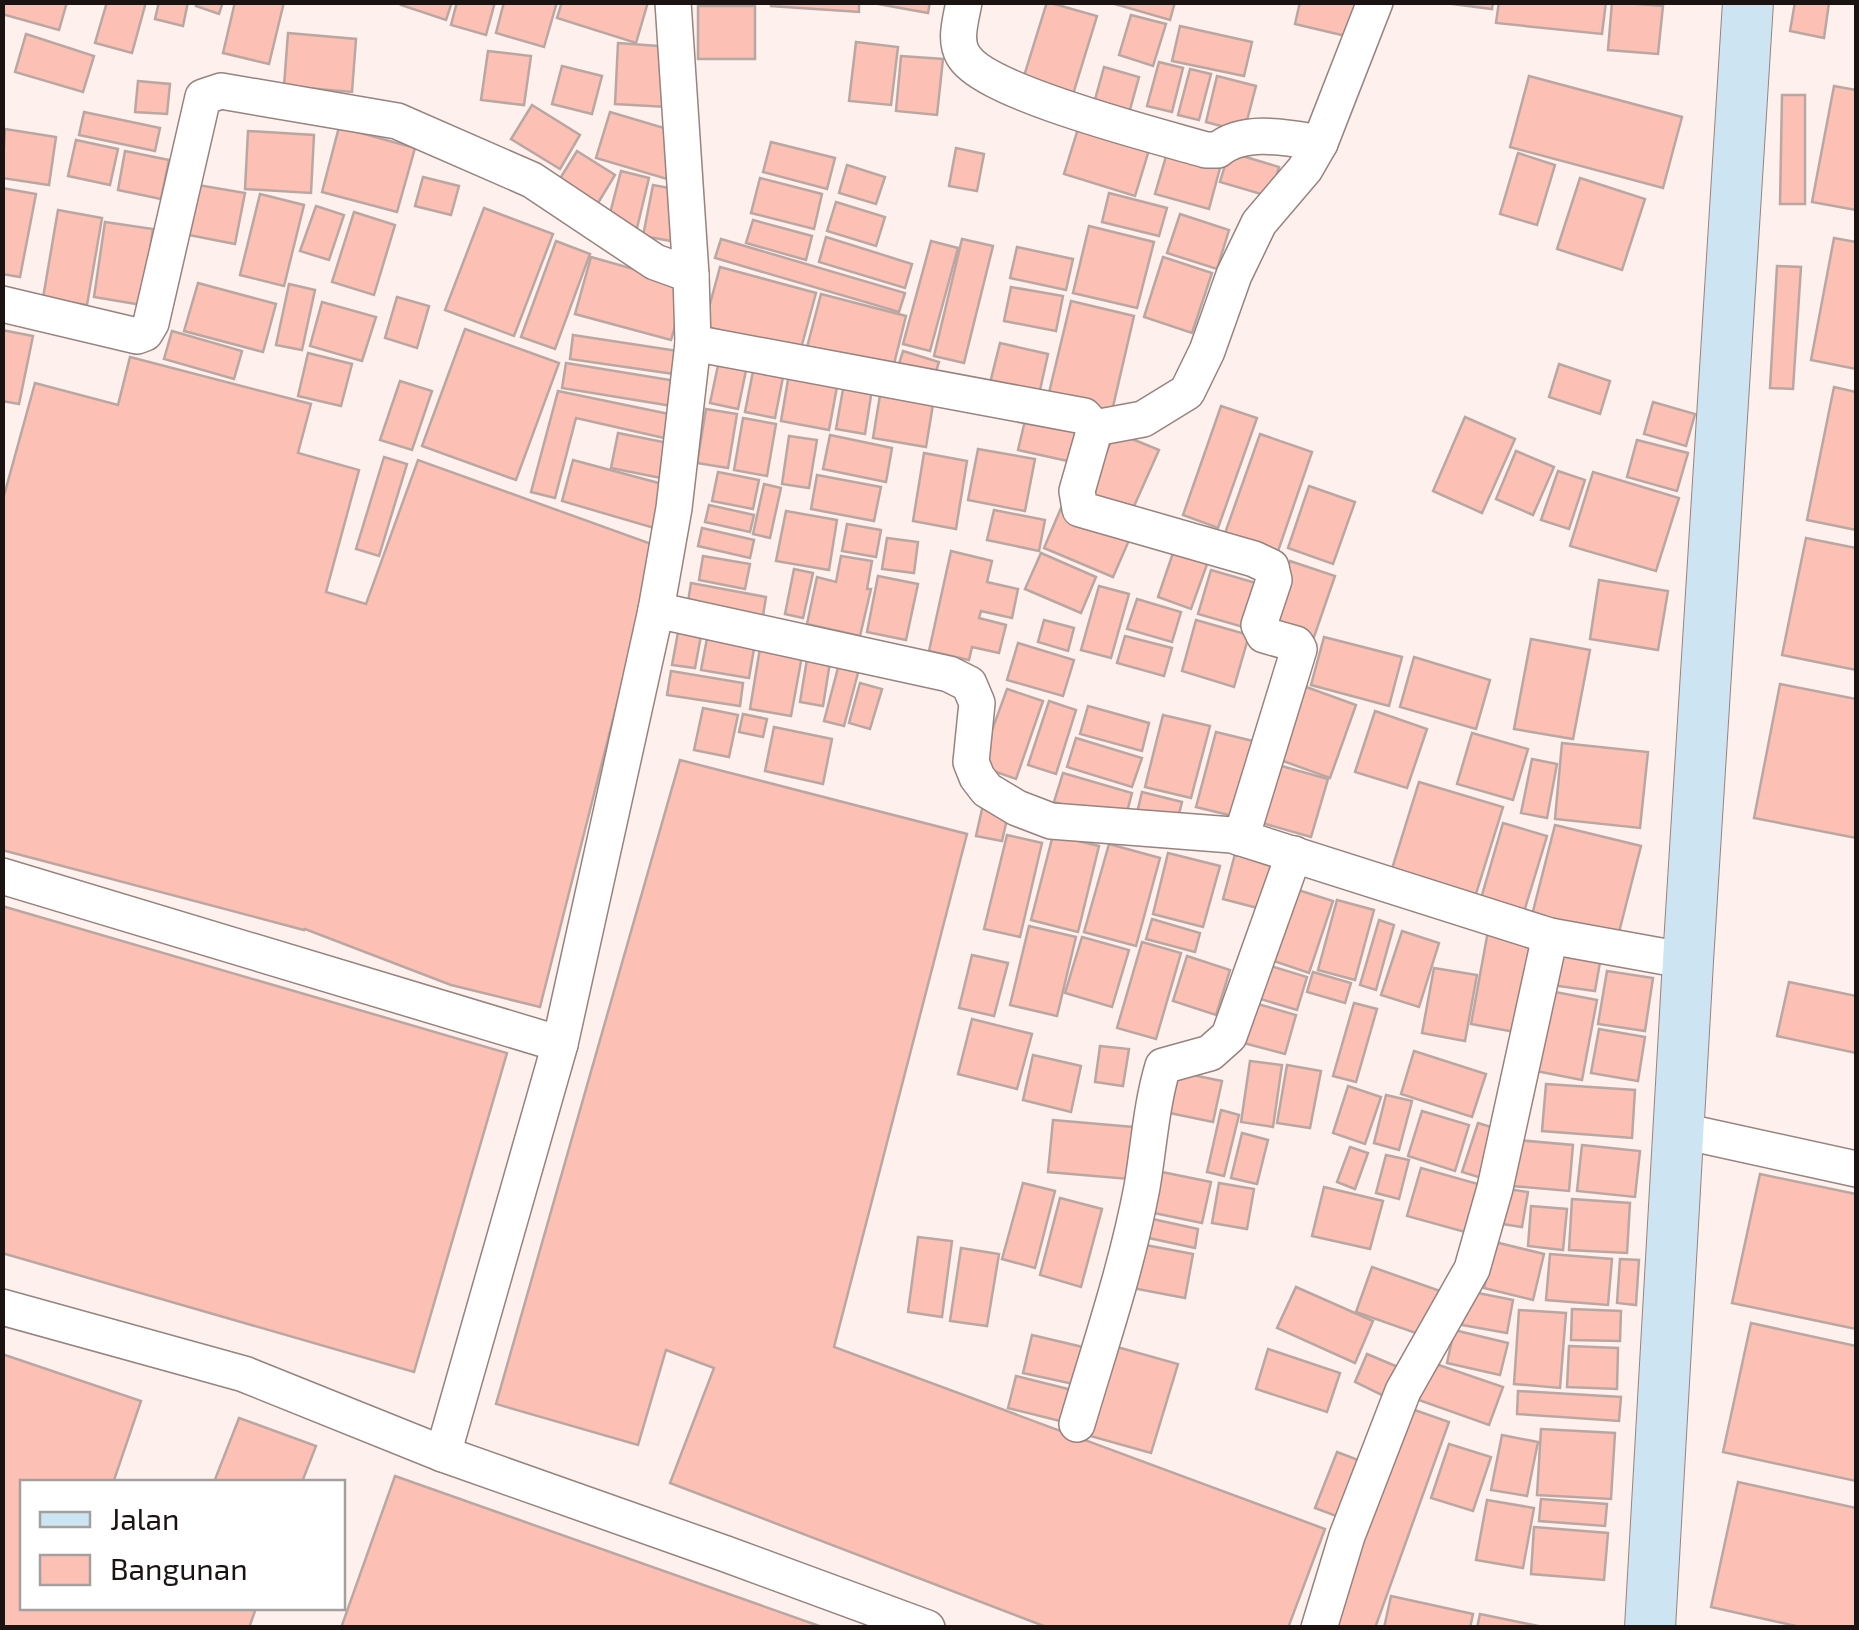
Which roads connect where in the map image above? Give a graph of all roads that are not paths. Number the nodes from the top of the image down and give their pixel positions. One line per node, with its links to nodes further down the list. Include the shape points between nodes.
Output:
1 (673, 2): 6 (street)
2 (964, 2): 5 (street, via 960,51 970,66 1005,86 1206,150 1264,137)
3 (1375, 2): 5 (street)
4 (1748, 2): 15 (main road)
5 (1320, 143): 9 (street, via 1259,223 1187,392 1143,419)
6 (691, 275): 7 (street, via 655,262 532,180 397,121 220,91 202,97 145,333); 8 (street)
7 (2, 304)
8 (693, 343): 9 (street, via 1084,416); 10 (street)
9 (1095, 428): 11 (street, via 1077,492 1080,509 1270,568 1274,580 1260,631 1298,649)
10 (656, 610): 11 (street, via 950,674 969,684 978,703 971,762 987,790 1016,808 1052,822); 16 (street)
11 (1241, 838): 12 (street)
12 (1294, 854): 14 (street); 20 (street, via 1229,1036 1210,1053 1164,1066 1142,1187)
13 (2, 876): 16 (street)
14 (1550, 936): 15 (street); 23 (street, via 1472,1269 1403,1391)
15 (1688, 961): 17 (main road)
16 (560, 1044): 21 (street)
17 (1678, 1130): 18 (street); 24 (main road)
18 (1856, 1169)
19 (2, 1307): 21 (street, via 244,1374)
20 (1077, 1424)
21 (443, 1454): 22 (street)
22 (926, 1628)
23 (1319, 1628)
24 (1650, 1628)

